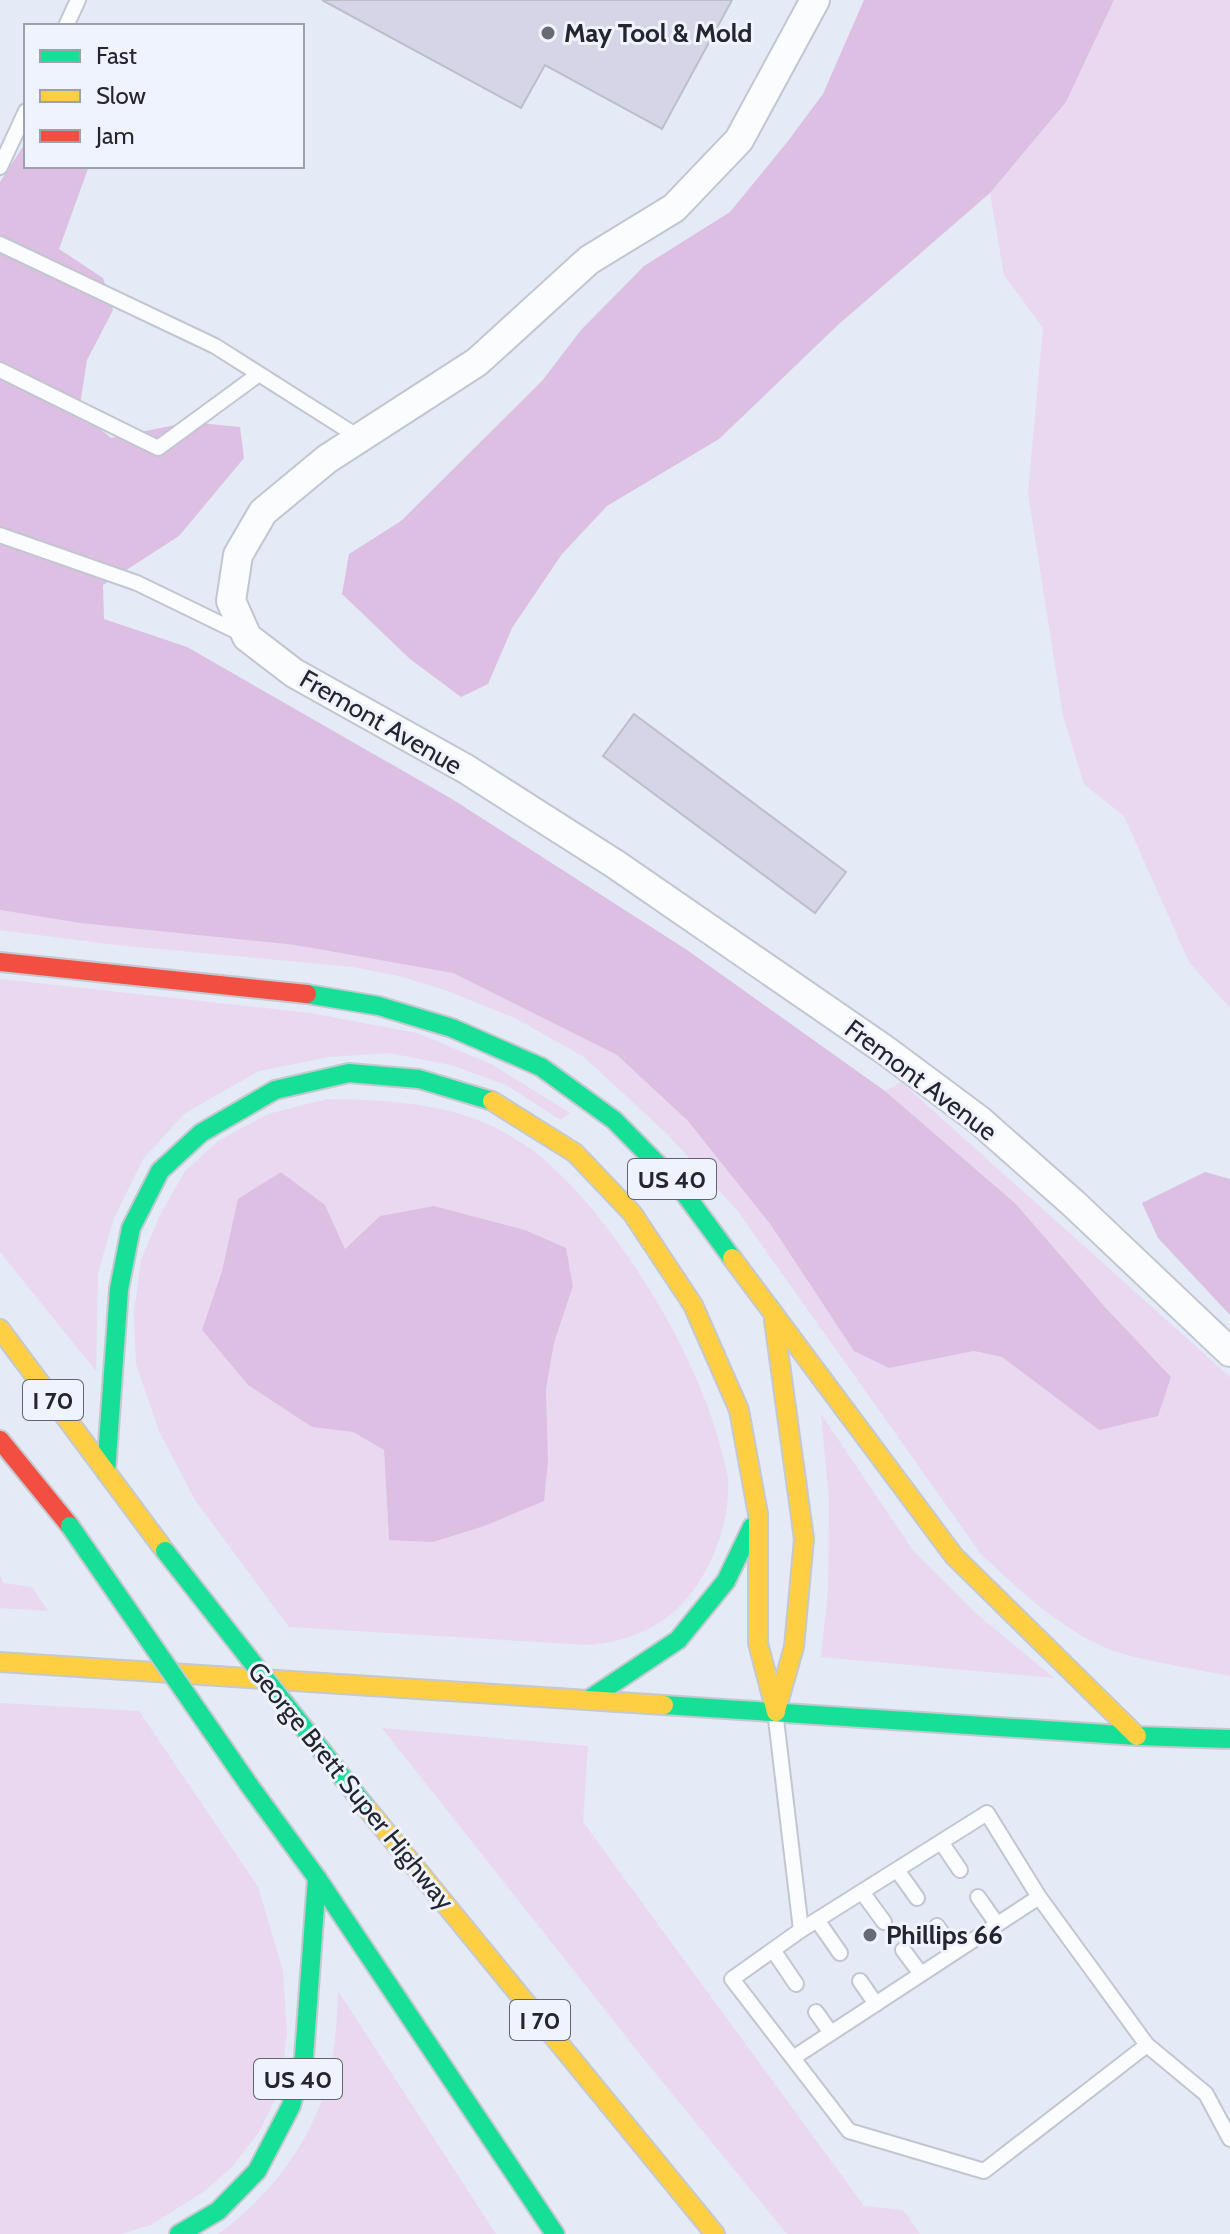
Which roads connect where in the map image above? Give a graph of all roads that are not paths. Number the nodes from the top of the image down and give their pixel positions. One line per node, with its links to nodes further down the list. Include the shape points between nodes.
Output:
1 (78, 0): 3 (lane)
2 (815, 0): 9 (street, Fremont Avenue, via 739,140 674,208 589,260 477,362)
3 (67, 24)
4 (24, 115): 5 (lane)
5 (0, 167)
6 (0, 244): 8 (lane, via 215,346)
7 (0, 370): 8 (lane, via 158,448)
8 (259, 374): 9 (lane)
9 (360, 438): 11 (street, Fremont Avenue, via 263,512 238,555 231,601)
10 (0, 535): 11 (lane, via 137,583)
11 (247, 637): 15 (street, Fremont Avenue, via 294,673 466,769 615,864 885,1050 979,1120)
12 (0, 962): 13 (main road, US 40, via 283,990 379,1006 452,1028 541,1067 614,1120 679,1186)
13 (773, 1311): 21 (main road, via 804,1539 794,1647); 22 (main road, US 40, via 954,1556)
14 (0, 1329): 17 (main road, George Brett Super Highway / I 70)
15 (1230, 1352)
16 (0, 1440): 27 (main road, I 70, bridge, via 70,1526)
17 (106, 1472): 18 (main road, via 119,1289 131,1228 160,1171 201,1133 275,1090 349,1073 419,1079 496,1102 575,1153 632,1213 693,1305 739,1410); 52 (main road, George Brett Super Highway / I 70, bridge, via 365,1806)
18 (758, 1514): 20 (main road, via 726,1581 678,1640); 21 (main road, via 758,1643)
19 (0, 1662): 20 (main road)
20 (588, 1700): 21 (main road)
21 (776, 1712): 22 (main road); 36 (lane)
22 (1137, 1736): 23 (main road)
23 (1230, 1739)
24 (941, 1842): 25 (lane); 26 (lane); 30 (lane, via 987,1813)
25 (897, 1870): 28 (lane); 31 (lane)
26 (960, 1870)
27 (317, 1878): 50 (main road, US 40, via 304,2057 291,2106 257,2171 218,2211); 51 (main road, I 70)
28 (862, 1892): 32 (lane); 33 (lane)
29 (978, 1897): 34 (lane)
30 (1039, 1897): 34 (lane); 47 (lane)
31 (917, 1898)
32 (817, 1920): 36 (lane); 40 (lane)
33 (884, 1922)
34 (997, 1924): 39 (lane)
35 (937, 1926): 39 (lane)
36 (801, 1930): 37 (lane)
37 (773, 1950): 43 (lane); 48 (lane, via 732,1979)
38 (903, 1950): 41 (lane)
39 (955, 1952): 41 (lane)
40 (840, 1953)
41 (921, 1974): 44 (lane)
42 (860, 1981): 44 (lane)
43 (796, 1984)
44 (876, 2004): 46 (lane)
45 (816, 2012): 46 (lane)
46 (831, 2033): 48 (lane)
47 (1147, 2045): 48 (lane, via 984,2171 849,2131); 49 (lane, via 1206,2094)
48 (793, 2058)
49 (1230, 2139)
50 (179, 2234)
51 (555, 2234)
52 (715, 2234)

